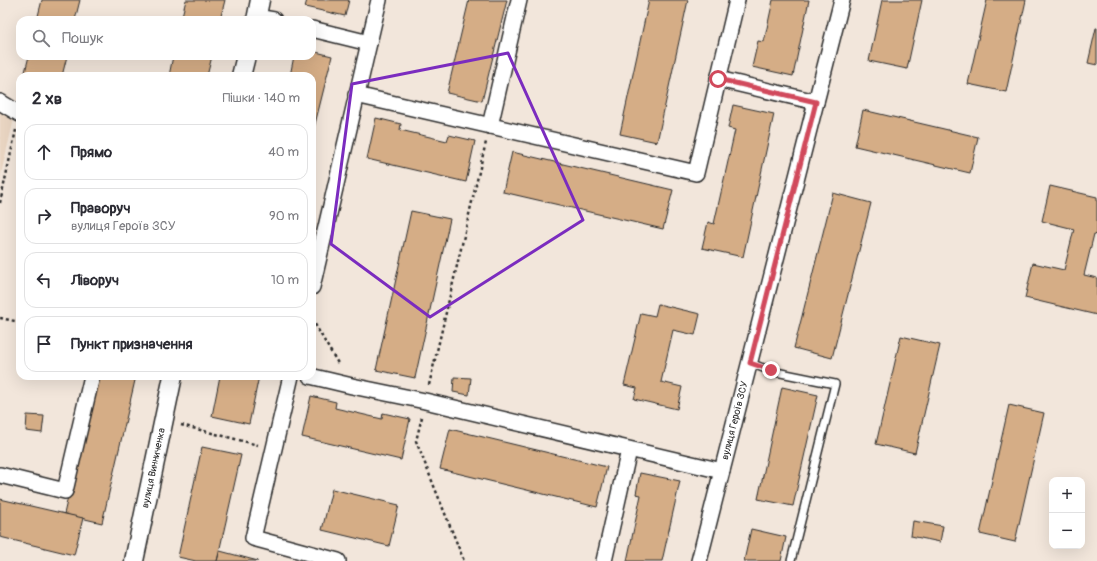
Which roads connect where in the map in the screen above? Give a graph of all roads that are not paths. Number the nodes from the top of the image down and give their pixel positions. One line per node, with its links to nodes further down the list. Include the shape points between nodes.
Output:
1 (378, 0): 6 (street)
2 (519, 0): 14 (street)
3 (737, 0): 9 (street)
4 (842, 0): 12 (street, вулиця Героїв ЗСУ)
5 (316, 30): 6 (street)
6 (369, 43): 10 (street)
7 (245, 60): 8 (street)
8 (242, 72)
9 (718, 79): 12 (street); 14 (street, via 696,173)
10 (356, 95): 14 (street); 15 (street)
11 (0, 102): 13 (street)
12 (816, 102): 16 (street, вулиця Героїв ЗСУ)
13 (16, 112)
14 (490, 126)
15 (316, 270)
16 (750, 363): 22 (street, вулиця Героїв ЗСУ); 28 (lane, via 835,384)
17 (316, 377): 21 (street)
18 (91, 380): 23 (street, via 65,491)
19 (172, 380): 24 (street, вулиця Винниченка)
20 (290, 380): 25 (street, via 253,538)
21 (628, 450): 22 (street); 26 (street)
22 (722, 471): 27 (street, вулиця Героїв ЗСУ)
23 (0, 475)
24 (134, 561)
25 (338, 561)
26 (604, 561)
27 (699, 561)
28 (791, 561)

